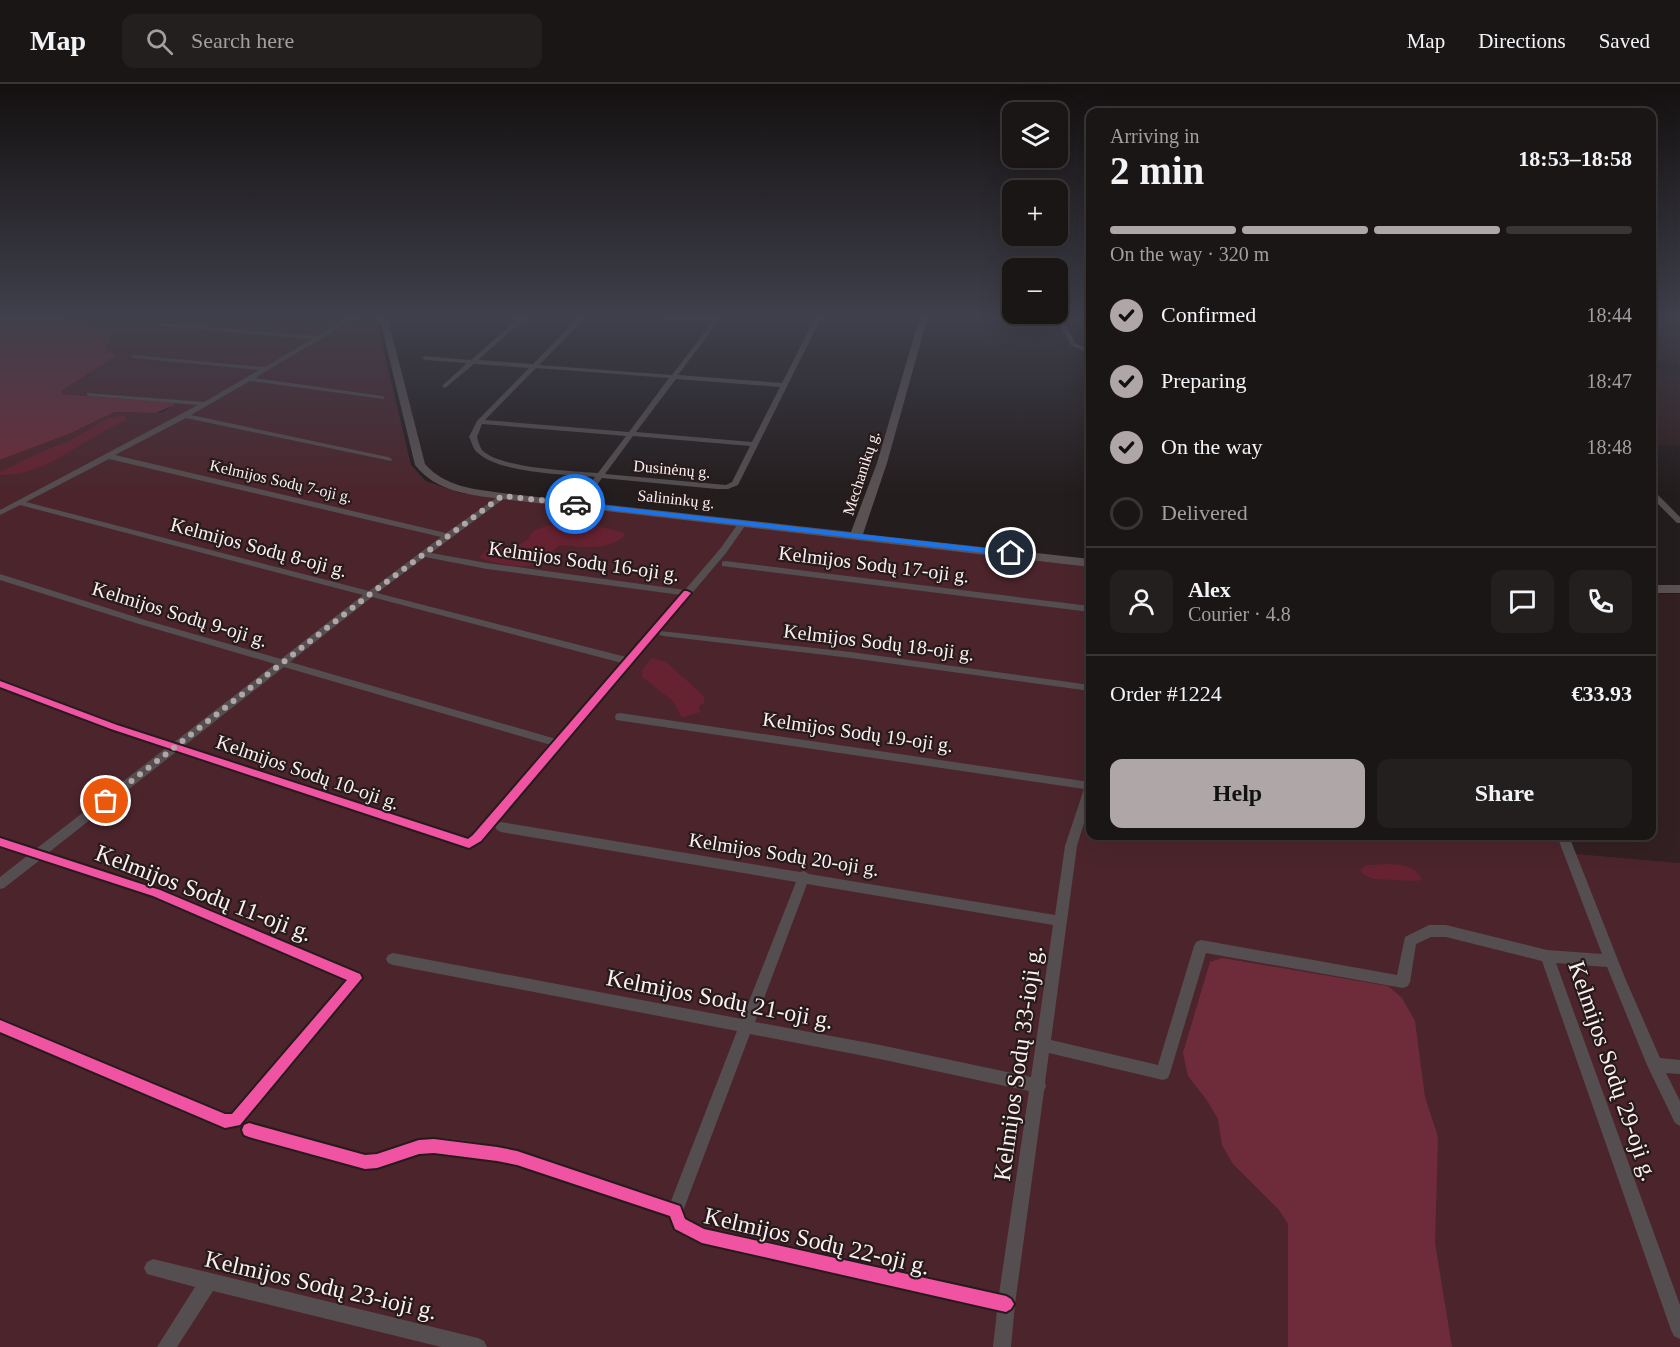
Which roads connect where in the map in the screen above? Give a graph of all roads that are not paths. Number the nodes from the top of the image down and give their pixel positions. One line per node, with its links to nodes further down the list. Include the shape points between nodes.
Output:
1 (257, 375): 9 (street)
2 (398, 375): 22 (main road, Salininkų g., via 420,465 450,486)
3 (458, 375): 11 (street)
4 (525, 375): 16 (street)
5 (648, 375): 8 (street)
6 (789, 375): 10 (street, Dusinėnų g.)
7 (907, 375): 30 (main road, Mechanikų g.)
8 (674, 377): 10 (street); 17 (street, Dusinėnų g.)
9 (250, 379): 13 (street); 14 (street)
10 (784, 385): 18 (street, Dusinėnų g.)
11 (445, 386)
12 (89, 394): 14 (street)
13 (382, 398)
14 (205, 404): 15 (street)
15 (184, 416): 19 (street); 20 (street)
16 (479, 422): 17 (street); 21 (street, Dusinėnų g., via 473,432 474,444 488,457 520,468)
17 (631, 434): 18 (street); 21 (street, Dusinėnų g.)
18 (755, 444): 21 (street, Dusinėnų g., via 735,483 728,486)
19 (108, 456): 24 (street); 29 (street, Kelmijos Sodų 7-oji g.)
20 (388, 459)
21 (600, 476): 25 (street, Dusinėnų g.)
22 (502, 496): 25 (main road, Salininkų g.); 29 (street)
23 (1656, 498): 27 (street)
24 (20, 503): 26 (street); 38 (street, Kelmijos Sodų 8-oji g.)
25 (579, 504): 28 (main road, Salininkų g.)
26 (0, 513)
27 (1680, 522)
28 (743, 523): 30 (main road, Salininkų g.); 37 (street, Kelmijos Sodų 16-oji g.)
29 (447, 536): 31 (street)
30 (856, 536): 32 (main road, Salininkų g.)
31 (423, 554): 37 (street, Kelmijos Sodų 16-oji g.); 38 (street)
32 (1086, 563)
33 (725, 564): 39 (street, Kelmijos Sodų 17-oji g.)
34 (0, 577): 42 (street, Kelmijos Sodų 9-oji g.)
35 (1656, 589): 36 (main road)
36 (1680, 589)
37 (687, 593): 41 (street)
38 (369, 595): 41 (street, Kelmijos Sodų 8-oji g.); 42 (street)
39 (1086, 609)
40 (663, 633): 44 (street, Kelmijos Sodų 18-oji g.)
41 (628, 662): 46 (street)
42 (282, 663): 46 (street, Kelmijos Sodų 9-oji g.); 47 (street)
43 (0, 684): 47 (street, Kelmijos Sodų 10-oji g.)
44 (1086, 687)
45 (620, 717): 48 (street, Kelmijos Sodų 19-oji g.)
46 (557, 743): 47 (street, Kelmijos Sodų 10-oji g., via 469,844)
47 (175, 746): 53 (street)
48 (1086, 786)
49 (1086, 799): 56 (street, Kelmijos Sodų 33-ioji g., via 1071,846)
50 (501, 827): 54 (street, Kelmijos Sodų 20-oji g.)
51 (1565, 840): 59 (street)
52 (0, 842): 53 (street, Kelmijos Sodų 11-oji g.)
53 (37, 855): 55 (street); 67 (street, Kelmijos Sodų 11-oji g., via 156,893 356,978)
54 (804, 876): 56 (street, Kelmijos Sodų 20-oji g.); 61 (street)
55 (0, 884)
56 (1060, 921): 62 (street, Kelmijos Sodų 33-ioji g.)
57 (1547, 956): 59 (street, Kelmijos Sodų 29-oji g.); 62 (street, via 1446,931 1429,931 1410,941 1402,982 1201,946 1163,1073); 72 (street, Kelmijos Sodų 29-oji g.)
58 (393, 959): 61 (street, Kelmijos Sodų 21-oji g.)
59 (1610, 961): 63 (street)
60 (0, 1026): 67 (street, Kelmijos Sodų 22-oji g.)
61 (746, 1027): 65 (street, Kelmijos Sodų 21-oji g.); 68 (street)
62 (1044, 1045): 65 (street, Kelmijos Sodų 33-ioji g.)
63 (1654, 1065): 64 (street); 66 (street)
64 (1680, 1067)
65 (1039, 1086): 71 (street, Kelmijos Sodų 33-ioji g.)
66 (1680, 1118)
67 (242, 1125): 68 (street, Kelmijos Sodų 22-oji g., via 365,1162 434,1146 517,1158)
68 (675, 1211): 71 (street, Kelmijos Sodų 22-oji g., via 680,1224 702,1236)
69 (153, 1269): 70 (street, Kelmijos Sodų 23-ioji g.)
70 (208, 1283): 73 (street); 74 (street, Kelmijos Sodų 23-ioji g.)
71 (1006, 1304): 75 (street, Kelmijos Sodų 33-ioji g.)
72 (1680, 1330)
73 (166, 1347)
74 (478, 1347)
75 (1002, 1347)

